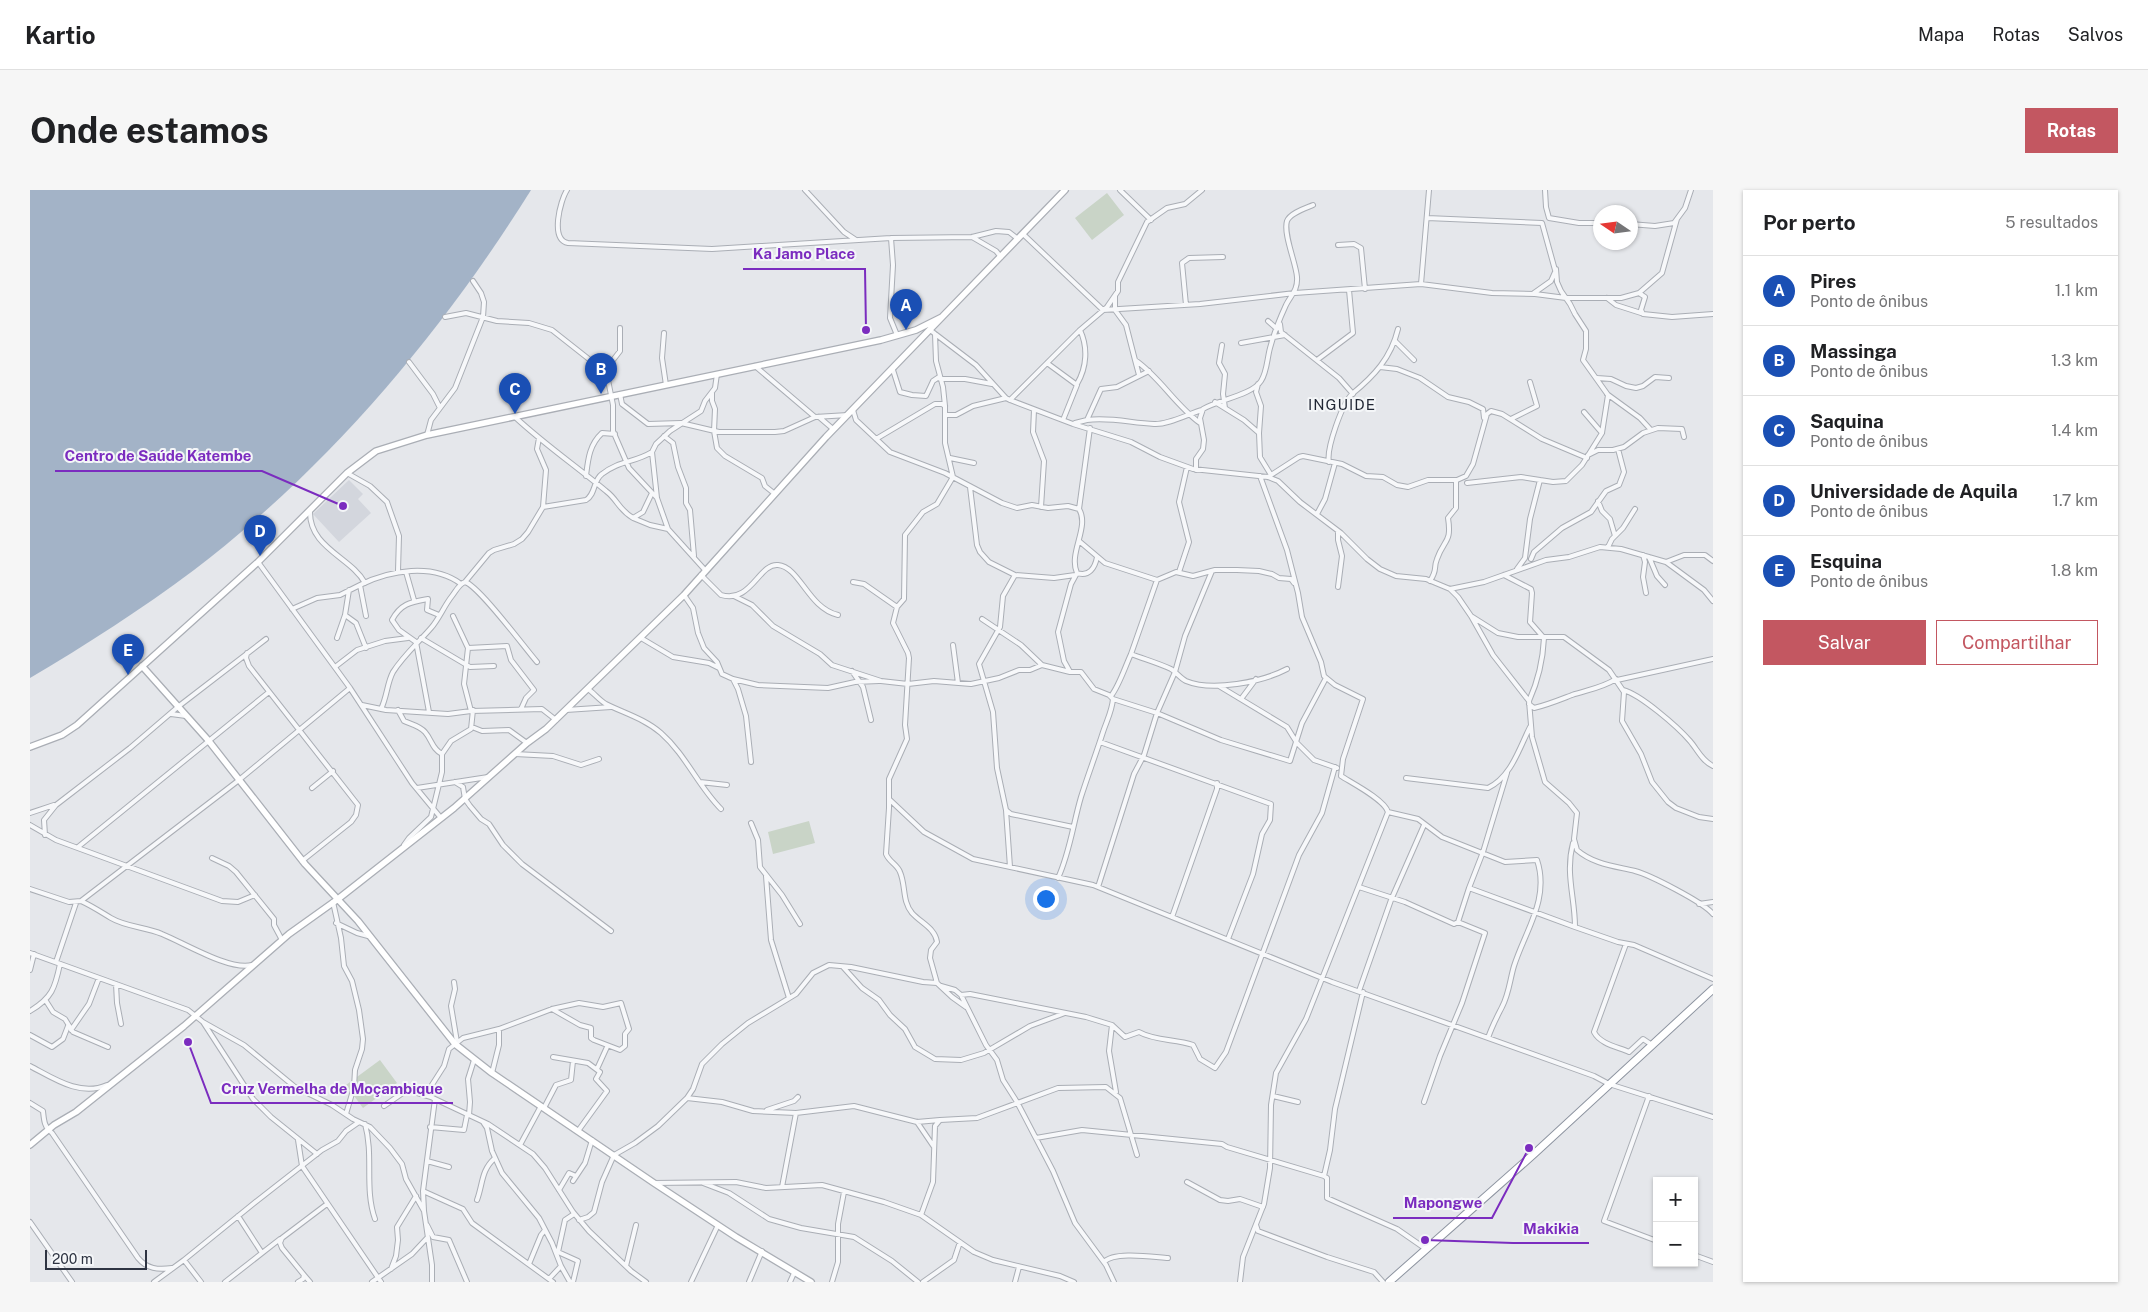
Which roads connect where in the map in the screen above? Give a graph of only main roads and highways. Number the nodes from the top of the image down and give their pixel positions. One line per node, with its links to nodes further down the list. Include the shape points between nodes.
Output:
1 (1713, 989): 2 (highway)
2 (1389, 1282)

